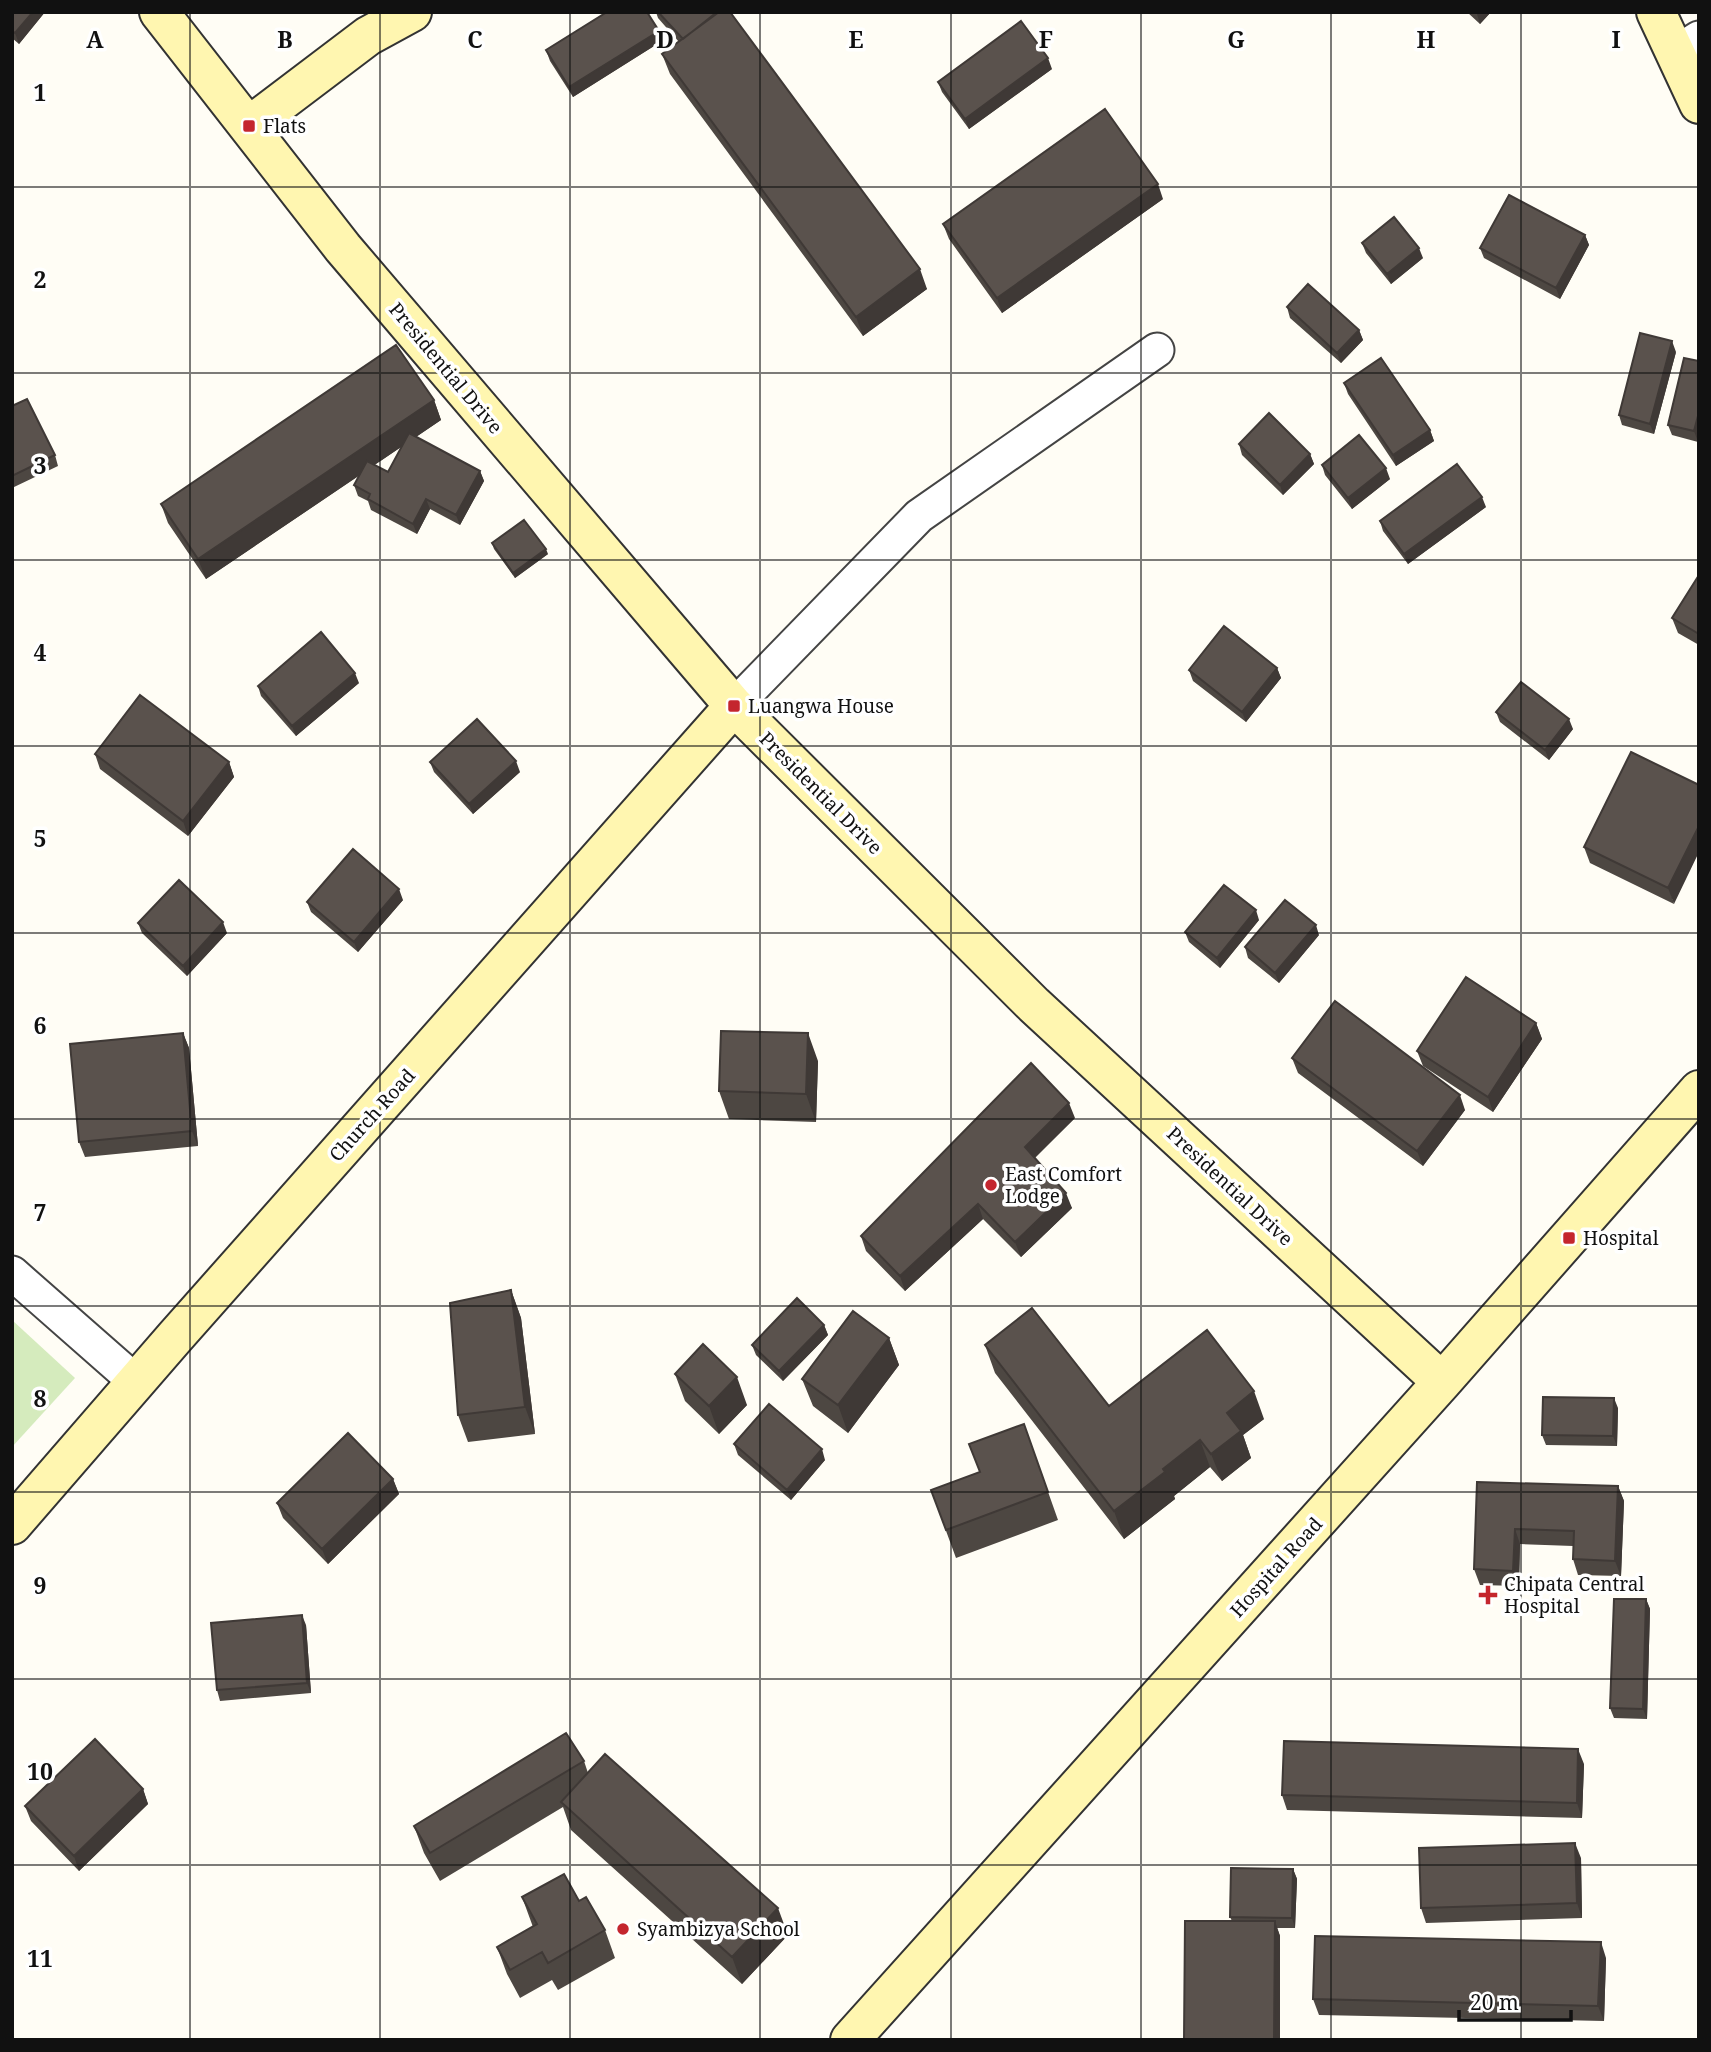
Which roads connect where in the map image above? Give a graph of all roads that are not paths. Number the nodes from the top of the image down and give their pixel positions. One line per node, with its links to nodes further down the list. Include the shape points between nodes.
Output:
1 (159, 12): 6 (street, Presidential Drive)
2 (412, 12): 6 (street, via 368,36)
3 (1656, 12): 4 (street)
4 (1687, 45): 5 (street)
5 (1699, 104)
6 (249, 126): 8 (street, Presidential Drive, via 343,248)
7 (1157, 350): 8 (street, via 919,516)
8 (734, 706): 11 (street, Church Road); 12 (street, Presidential Drive, via 1034,1005)
9 (1699, 1090): 12 (street, Hospital Road)
10 (12, 1273): 11 (street)
11 (136, 1382): 13 (street, Church Road)
12 (1442, 1382): 14 (street, Hospital Road)
13 (12, 1525)
14 (850, 2040)

